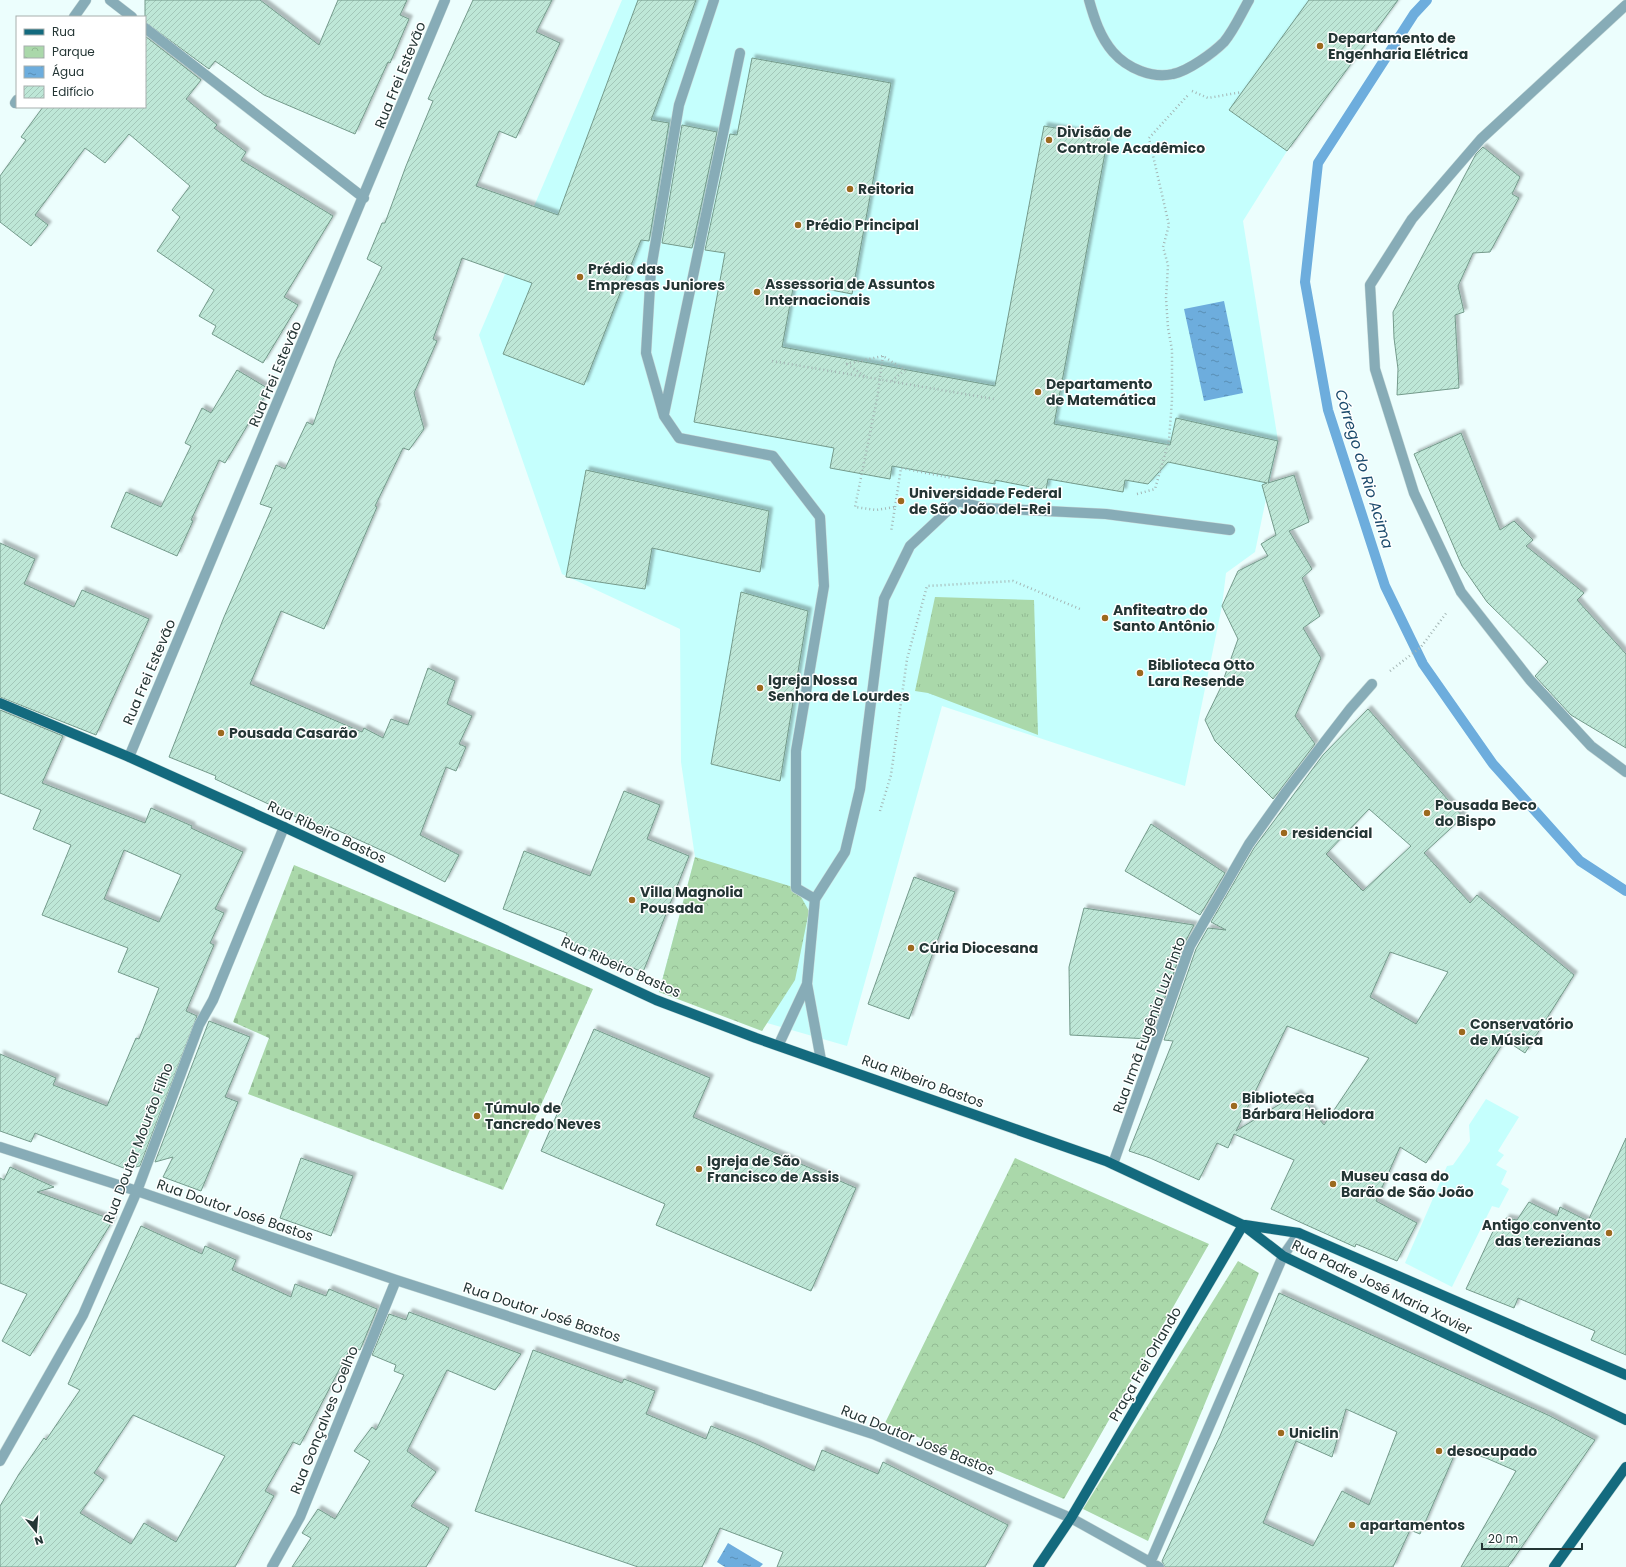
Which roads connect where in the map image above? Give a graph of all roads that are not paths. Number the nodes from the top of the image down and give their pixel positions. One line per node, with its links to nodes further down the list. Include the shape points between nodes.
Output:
1 (86, 0): 8 (street)
2 (110, 0): 9 (street)
3 (445, 0): 12 (street, Rua Frei Estevão)
4 (714, 0): 13 (street, via 680,105 651,269 646,353)
5 (1088, 0): 6 (street, via 1096,25 1113,52 1134,69 1153,75 1173,74 1199,62 1224,42)
6 (1249, 0)
7 (1626, 5): 18 (street, via 1481,139 1412,219 1370,285 1375,369 1414,493 1461,592 1530,680 1591,746)
8 (75, 16)
9 (131, 16)
10 (146, 29): 12 (street)
11 (740, 53): 13 (street)
12 (364, 198): 17 (street, Rua Frei Estevão)
13 (664, 416): 20 (street, via 679,438 773,456 820,517 824,586 796,751 796,888)
14 (1230, 530): 20 (street, via 1106,514 984,508 958,501 910,546 884,599 860,789 846,852)
15 (1372, 684): 25 (street, Rua Irmã Eugênia Luz Pinto, via 1286,792 1249,844 1190,946)
16 (0, 702): 17 (main road, Rua Ribeiro Bastos)
17 (129, 757): 19 (main road, Rua Ribeiro Bastos)
18 (1626, 772)
19 (284, 827): 22 (main road, Rua Ribeiro Bastos, via 656,1000); 26 (street, Rua Doutor Mourão Filho, via 213,1000 199,1025)
20 (815, 900): 21 (street)
21 (807, 984): 22 (street); 23 (street)
22 (779, 1044): 23 (main road, Rua Ribeiro Bastos)
23 (821, 1060): 25 (main road, Rua Ribeiro Bastos)
24 (0, 1146): 26 (street, Rua Doutor José Bastos)
25 (1113, 1164): 27 (main road, Rua Ribeiro Bastos)
26 (137, 1191): 30 (street, Rua Doutor José Bastos); 33 (street, Rua Doutor Mourão Filho, via 84,1315)
27 (1243, 1225): 28 (main road, Rua Padre José Maria Xavier); 29 (main road, Rua Padre José Maria Xavier); 35 (main road, Praça Frei Orlando)
28 (1299, 1233): 29 (street); 31 (main road, Rua Padre José Maria Xavier)
29 (1283, 1256): 32 (main road, Rua Padre José Maria Xavier); 36 (street)
30 (396, 1280): 35 (street, Rua Doutor José Bastos, via 873,1434); 37 (street, Rua Gonçalves Coelho, via 300,1516)
31 (1626, 1376)
32 (1626, 1420)
33 (0, 1461)
34 (1626, 1467): 39 (main road)
35 (1071, 1518): 36 (street, Rua Doutor José Bastos); 38 (main road, Praça Frei Orlando)
36 (1155, 1565)
37 (272, 1567)
38 (1038, 1567)
39 (1554, 1567)

